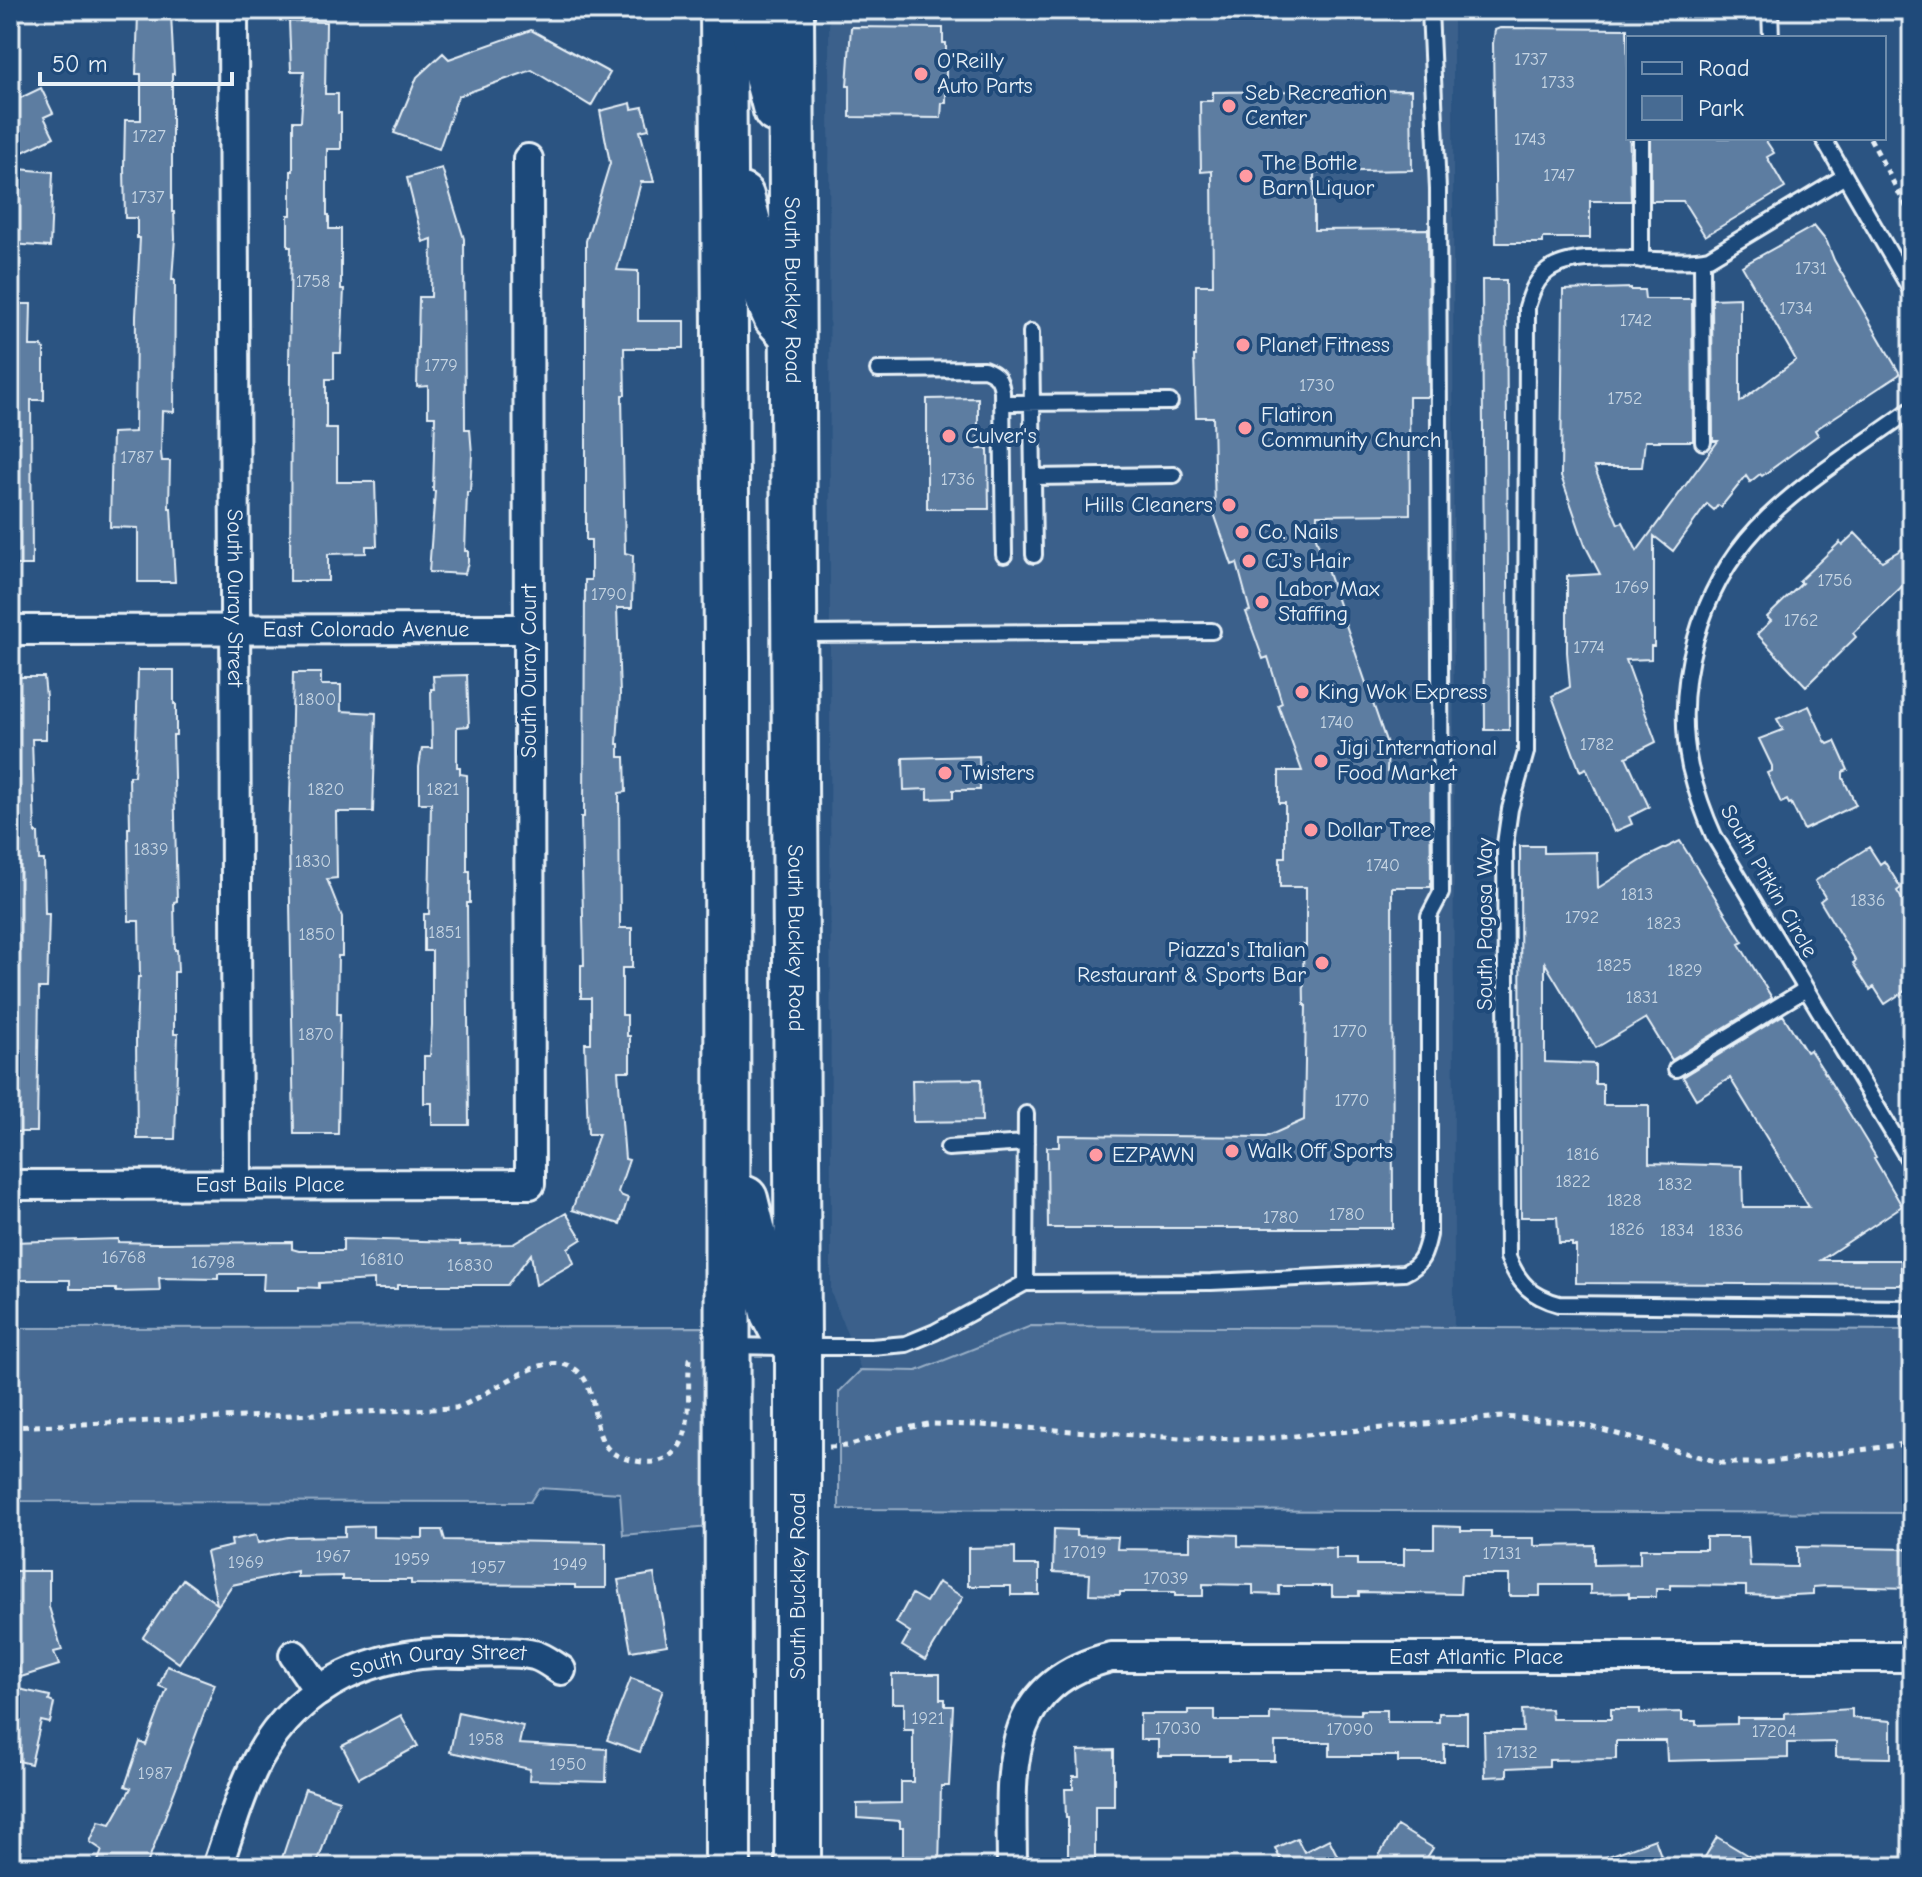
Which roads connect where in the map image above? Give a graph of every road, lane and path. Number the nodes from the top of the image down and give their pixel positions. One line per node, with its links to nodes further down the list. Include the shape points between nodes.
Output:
1 (233, 10): 31 (street, South Ouray Street)
2 (723, 10): 8 (main road)
3 (749, 10): 14 (main road)
4 (791, 10): 14 (main road, South Buckley Road)
5 (1430, 10): 46 (lane, via 1438,190 1441,893 1429,916 1425,1255 1416,1268 1404,1273)
6 (1770, 10): 7 (lane)
7 (1771, 36)
8 (724, 140): 20 (main road, via 769,301 781,324); 39 (main road)
9 (1641, 140): 16 (lane)
10 (1824, 140): 13 (lane)
11 (1871, 140): 15 (path)
12 (528, 159): 32 (street, South Ouray Court)
13 (1845, 176): 17 (lane, South Pagosa Way); 18 (lane)
14 (792, 186): 20 (main road, South Buckley Road)
15 (1912, 218)
16 (1641, 260): 17 (lane, South Pagosa Way); 47 (lane, South Pagosa Way, via 1577,259 1558,264 1533,287 1527,307 1526,752 1505,844 1508,1257 1527,1289 1559,1304)
17 (1702, 260): 26 (lane)
18 (1912, 292)
19 (1031, 332): 24 (lane)
20 (794, 333): 35 (main road, South Buckley Road)
21 (878, 370): 23 (lane, via 984,369 1000,379)
22 (1170, 402): 24 (lane)
23 (1002, 403): 24 (lane); 29 (lane)
24 (1032, 403): 28 (lane)
25 (1912, 409): 36 (lane, South Pitkin Circle, via 1782,504 1755,530 1711,597 1687,679 1685,723 1700,804)
26 (1703, 442)
27 (1174, 475): 28 (lane)
28 (1033, 477): 30 (lane)
29 (1004, 555)
30 (1034, 555)
31 (236, 629): 32 (street, East Colorado Avenue); 33 (street, East Colorado Avenue); 43 (street, South Ouray Street)
32 (529, 629): 44 (street, South Ouray Court)
33 (10, 630)
34 (1212, 631): 35 (lane)
35 (795, 634): 48 (main road, South Buckley Road)
36 (1806, 989): 37 (lane, South Pitkin Circle); 42 (lane, South Pitkin Circle)
37 (1676, 1069)
38 (1026, 1114): 40 (lane)
39 (728, 1130): 48 (main road, via 773,1313); 49 (main road)
40 (1026, 1143): 41 (lane); 46 (lane)
41 (948, 1148)
42 (1912, 1165)
43 (237, 1184): 44 (street, East Bails Place); 45 (street, East Bails Place)
44 (530, 1184)
45 (10, 1185)
46 (1025, 1283): 48 (lane, via 906,1344)
47 (1912, 1308)
48 (798, 1347): 49 (lane); 59 (main road, South Buckley Road)
49 (715, 1350): 50 (path, via 690,1359 683,1441 671,1456 651,1462 625,1459 606,1447 588,1385 570,1367 554,1363 456,1408); 58 (main road)
50 (10, 1427)
51 (1912, 1443): 52 (path, via 1764,1463 1722,1463 1588,1426 1502,1417 1262,1439 928,1424 848,1446)
52 (821, 1446)
53 (294, 1655): 56 (street)
54 (1912, 1657): 60 (street, East Atlantic Place, via 1129,1656 1093,1662 1049,1687 1020,1731 1014,1754)
55 (561, 1670): 56 (street, South Ouray Street, via 536,1655 430,1651 367,1665)
56 (319, 1691): 57 (street, South Ouray Street, via 283,1724 258,1759)
57 (217, 1867)
58 (728, 1867)
59 (798, 1867)
60 (1012, 1867)

